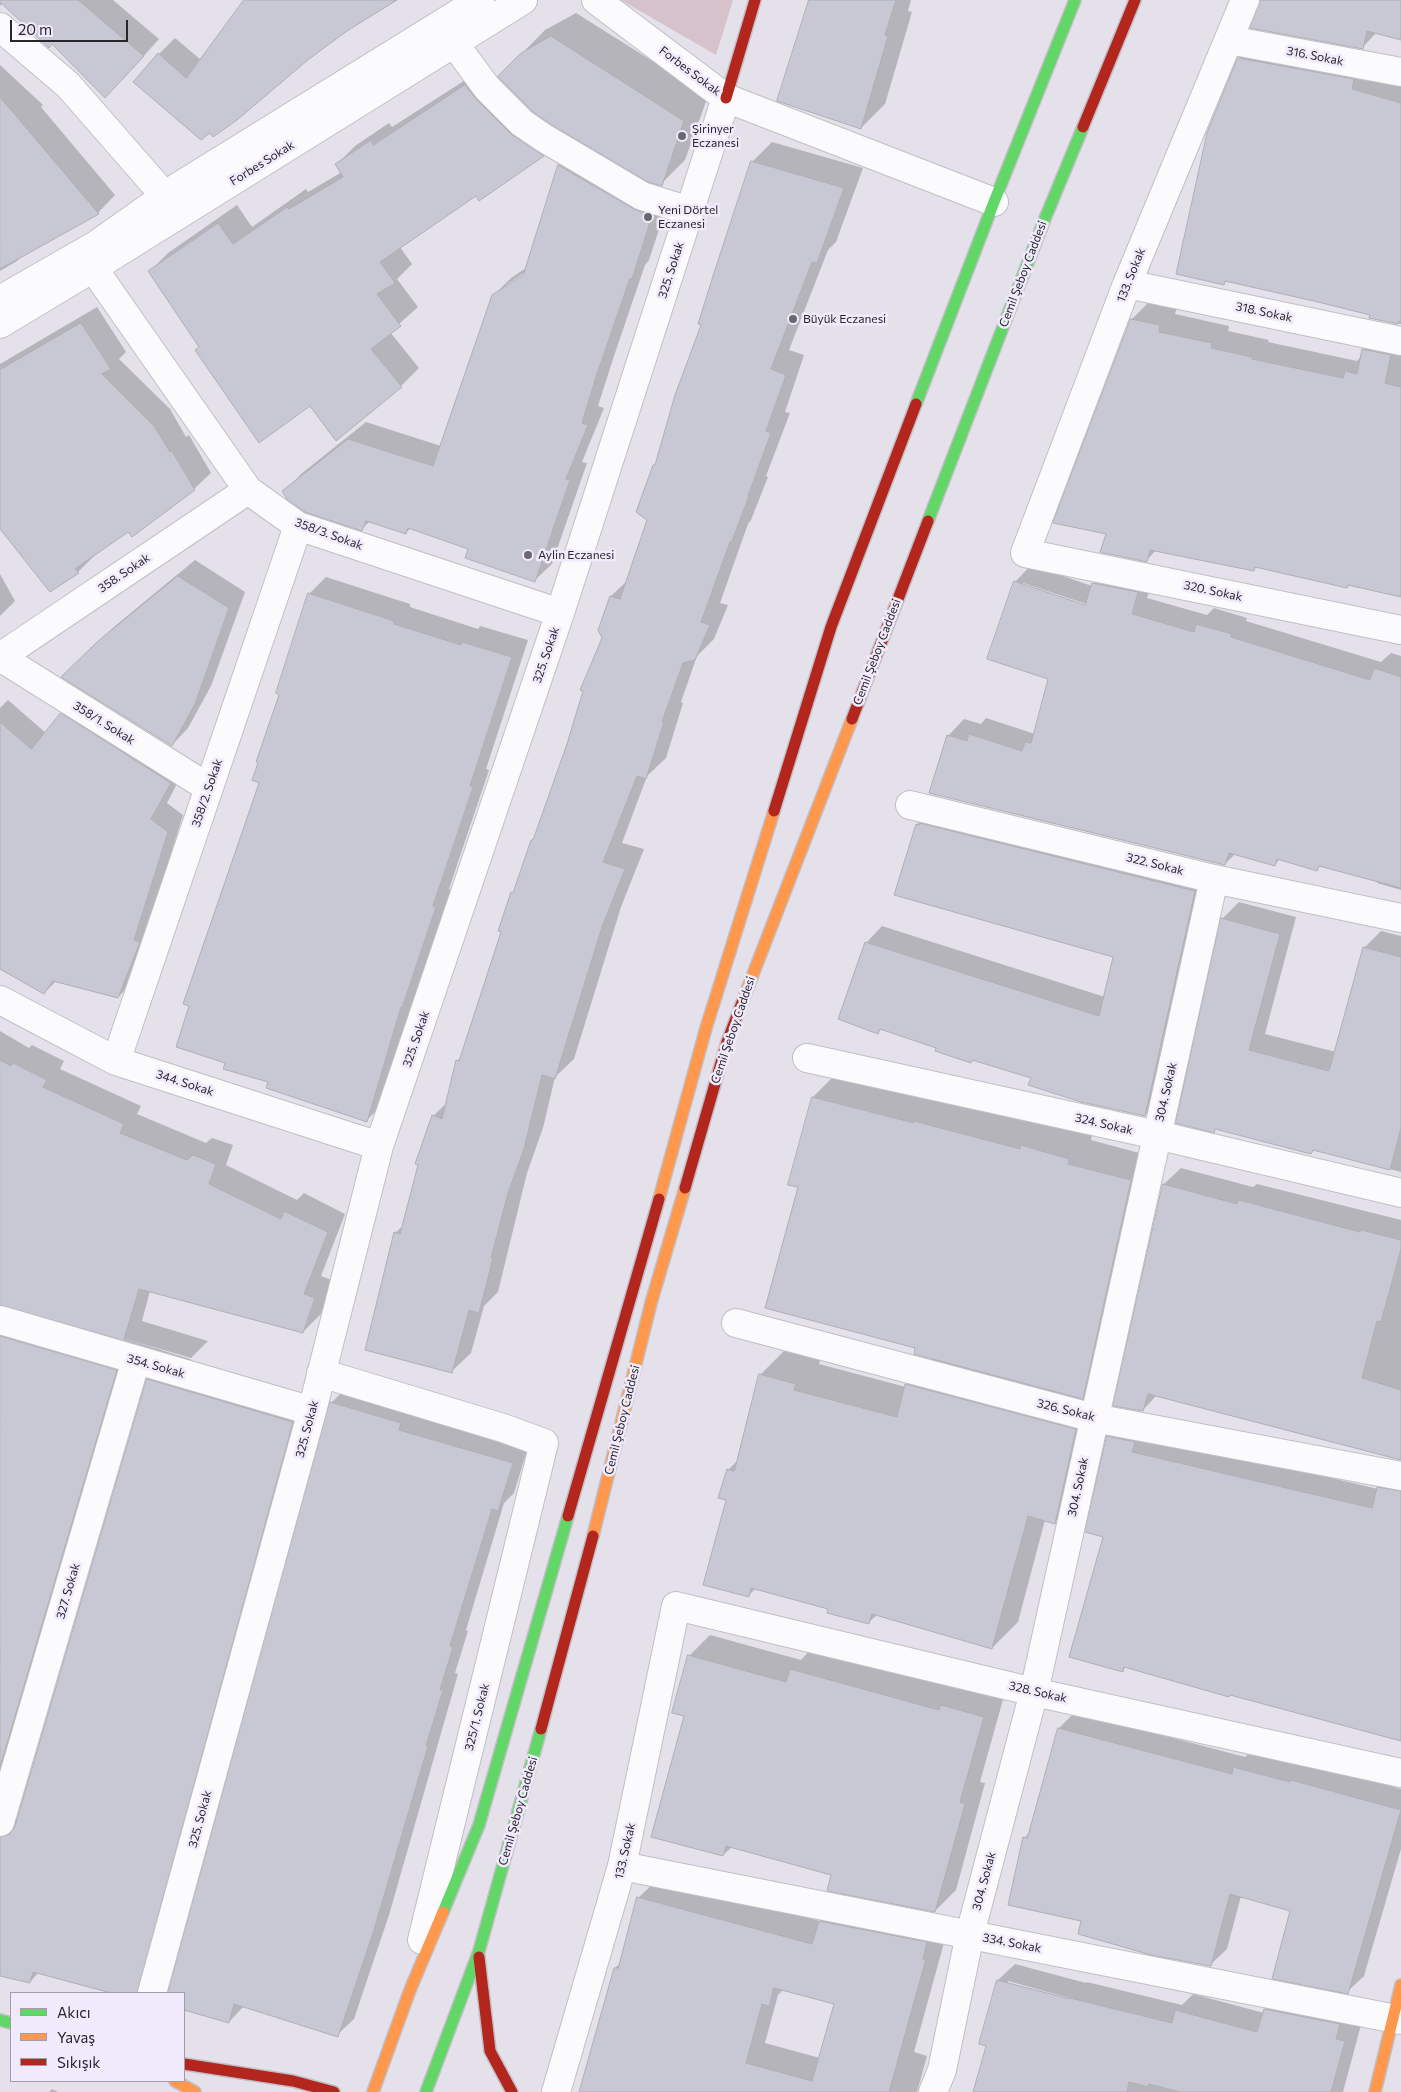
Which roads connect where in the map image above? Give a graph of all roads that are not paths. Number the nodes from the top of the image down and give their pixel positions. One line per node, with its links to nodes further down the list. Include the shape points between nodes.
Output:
1 (480, 0): 13 (street, Forbes Sokak)
2 (523, 0): 10 (street, Forbes Sokak)
3 (596, 0): 12 (street, Forbes Sokak)
4 (755, 0): 12 (main road, Forbes Sokak)
5 (1075, 0): 14 (main road, Cemil Şeboy Caddesi)
6 (1135, 0): 50 (main road, Cemil Şeboy Caddesi, via 1044,221 727,1042 651,1302 580,1589)
7 (1245, 0): 9 (street, 133. Sokak)
8 (0, 27): 13 (street, via 68,85)
9 (1229, 40): 11 (street, 316. Sokak); 17 (street, 133. Sokak)
10 (454, 43): 15 (street, via 487,88 522,123 642,196); 16 (street, Forbes Sokak)
11 (1401, 72)
12 (726, 98): 14 (street); 15 (street, 325. Sokak)
13 (165, 196): 18 (street, Forbes Sokak, via 96,245)
14 (994, 202): 52 (main road, Cemil Şeboy Caddesi, via 831,627 706,1028 479,1825)
15 (690, 211): 24 (street, 325. Sokak)
16 (93, 268): 19 (street, Forbes Sokak); 21 (street, 358/3. Sokak)
17 (1127, 284): 20 (street, 318. Sokak); 23 (street, 133. Sokak)
18 (0, 300)
19 (0, 324)
20 (1401, 341)
21 (248, 490): 22 (street, 358/3. Sokak); 26 (street, 358. Sokak)
22 (298, 526): 24 (street, 358/3. Sokak); 27 (street, 358/2. Sokak)
23 (1025, 553): 25 (street, 320. Sokak)
24 (560, 613): 35 (street, 325. Sokak)
25 (1401, 630)
26 (0, 657): 27 (street, 358/1. Sokak)
27 (209, 788): 33 (street, 358/2. Sokak)
28 (910, 805): 29 (street, 322. Sokak)
29 (1214, 879): 30 (street, 322. Sokak); 34 (street, 304. Sokak)
30 (1401, 918)
31 (0, 1000): 33 (street, 344. Sokak)
32 (807, 1058): 34 (street, 324. Sokak)
33 (116, 1061): 35 (street, 344. Sokak)
34 (1157, 1135): 36 (street, 324. Sokak); 42 (street, 304. Sokak)
35 (379, 1146): 40 (street, 325. Sokak)
36 (1401, 1193)
37 (0, 1320): 39 (street, 354. Sokak)
38 (736, 1323): 42 (street, 326. Sokak)
39 (136, 1360): 41 (street, 354. Sokak); 47 (street, 327. Sokak)
40 (321, 1373): 41 (street, 325. Sokak); 52 (street, 325/1. Sokak, via 544,1443)
41 (312, 1412): 53 (street, 325. Sokak)
42 (1094, 1418): 43 (street, 326. Sokak); 45 (street, 304. Sokak)
43 (1401, 1476)
44 (676, 1606): 45 (street, 328. Sokak); 48 (street, 133. Sokak)
45 (1034, 1692): 46 (street, 328. Sokak); 49 (street, 304. Sokak)
46 (1401, 1772)
47 (0, 1822)
48 (622, 1866): 49 (street, 334. Sokak); 62 (street, 133. Sokak)
49 (970, 1934): 54 (street, 334. Sokak); 63 (street, 304. Sokak, via 942,2070)
50 (479, 1951): 60 (main road, Cemil Şeboy Caddesi); 61 (main road, via 490,2051)
51 (1401, 1985): 54 (main road)
52 (410, 1990): 59 (main road, Cemil Şeboy Caddesi)
53 (152, 1992)
54 (1397, 2020): 64 (main road)
55 (185, 2064): 58 (main road, via 293,2080)
56 (177, 2082): 57 (main road)
57 (194, 2092)
58 (334, 2092)
59 (373, 2092)
60 (426, 2092)
61 (512, 2092)
62 (556, 2092)
63 (933, 2092)
64 (1375, 2092)

